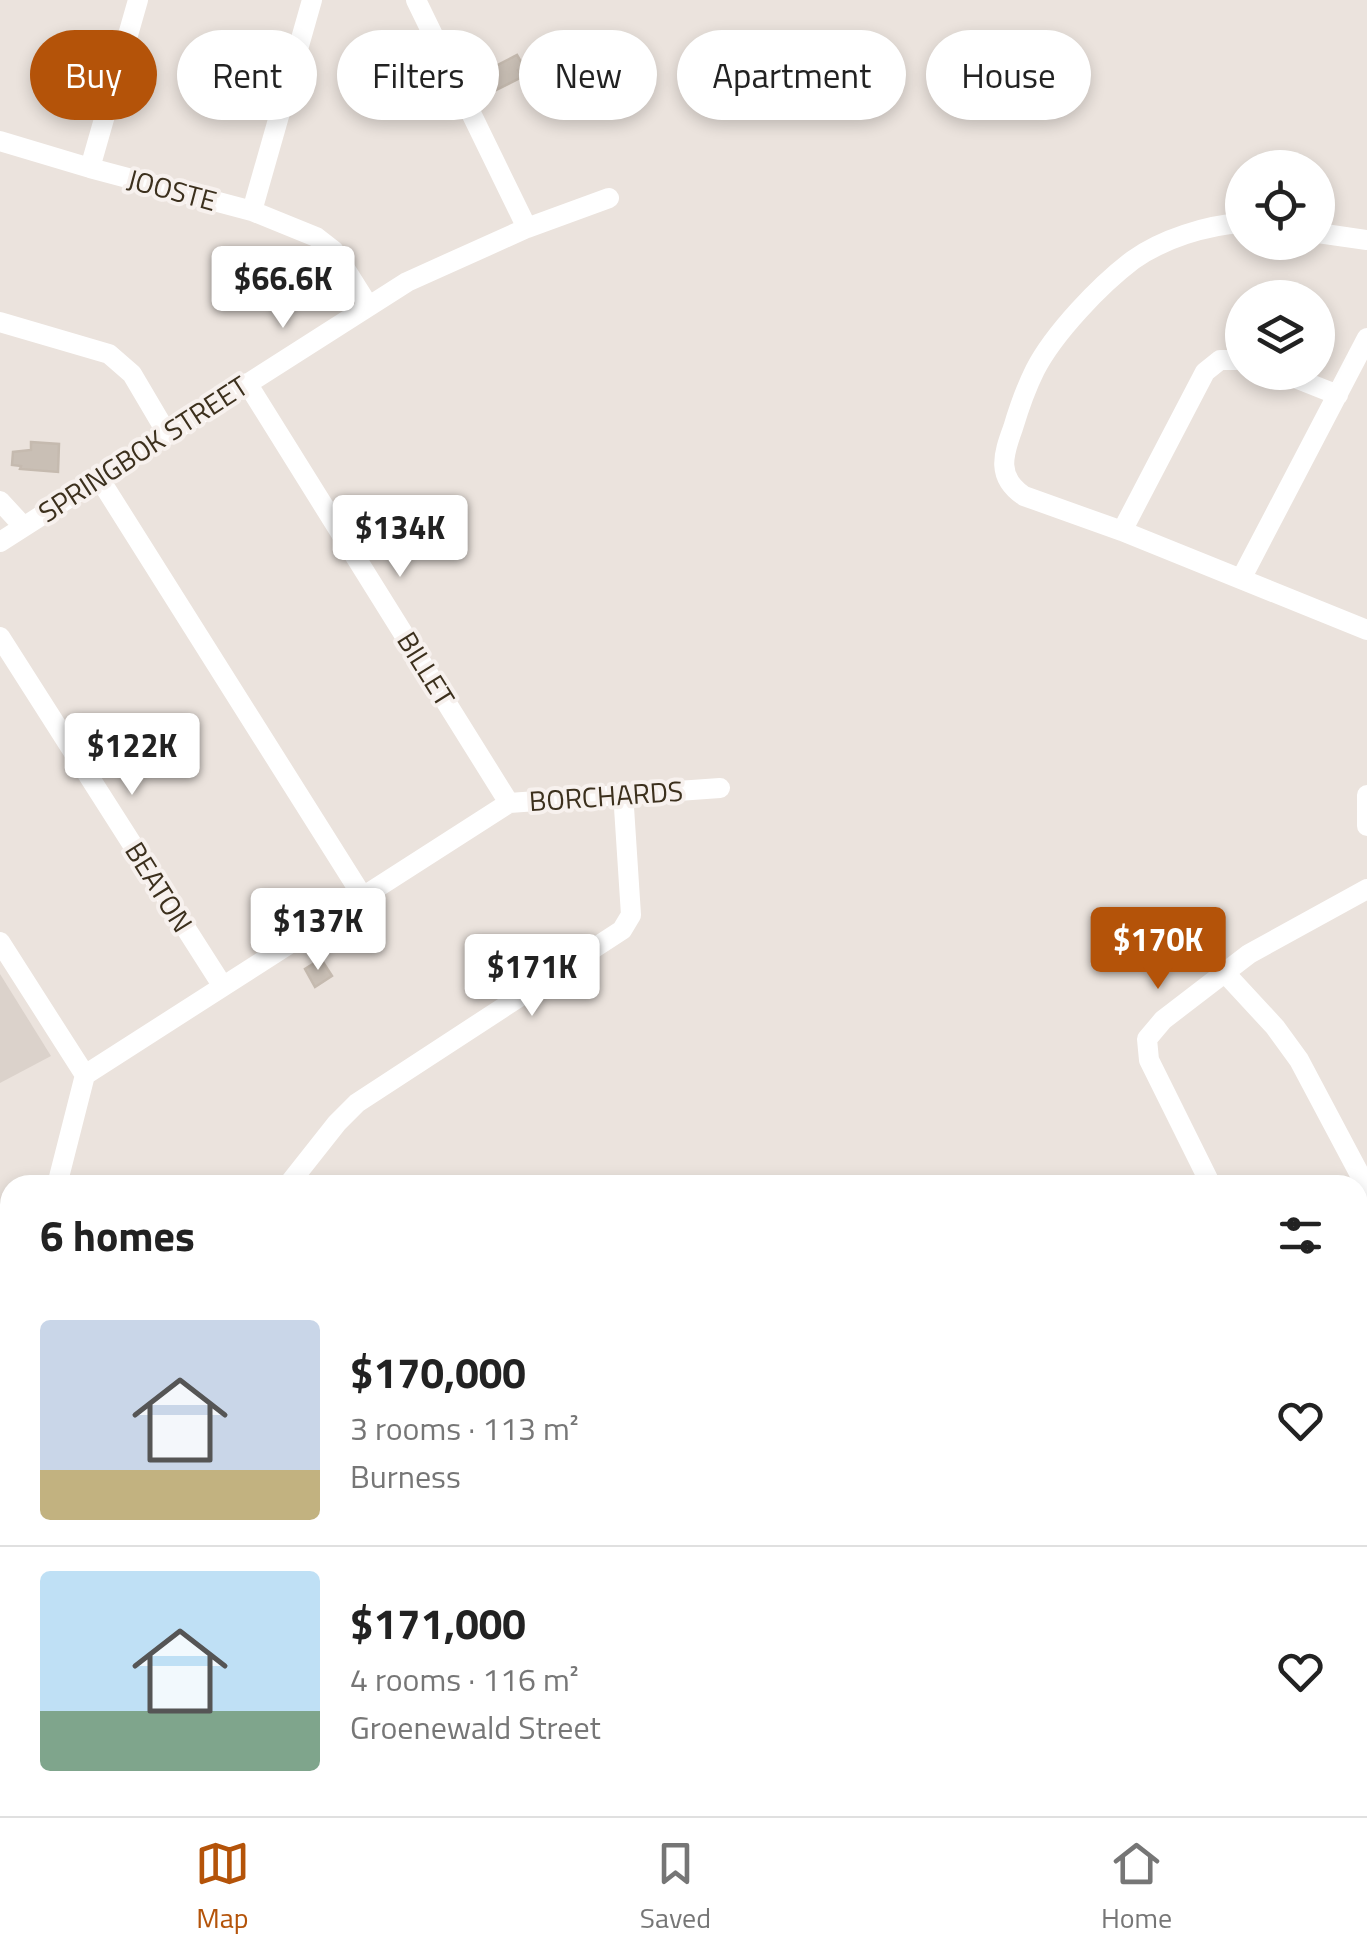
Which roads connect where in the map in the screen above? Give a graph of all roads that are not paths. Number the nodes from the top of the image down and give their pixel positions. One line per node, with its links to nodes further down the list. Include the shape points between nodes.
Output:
1 (138, 0): 5 (street)
2 (312, 0): 7 (street)
3 (416, 0): 9 (street)
4 (0, 141): 5 (street, JOOSTE)
5 (90, 168): 7 (street, JOOSTE)
6 (609, 198): 9 (street, SPRINGBOK STREET)
7 (252, 211): 12 (street, JOOSTE, via 334,251)
8 (1225, 224): 23 (street, via 1136,258 1070,323 1036,366 1002,460 1006,478 1024,496)
9 (527, 228): 12 (street, SPRINGBOK STREET)
10 (1335, 235): 11 (street)
11 (1367, 240)
12 (368, 306): 16 (street, SPRINGBOK STREET)
13 (0, 322): 19 (street, via 109,354 132,374)
14 (1367, 338): 18 (street)
15 (1225, 360): 23 (street, via 1204,372)
16 (247, 383): 19 (street, SPRINGBOK STREET); 31 (street, BILLET)
17 (1325, 390): 18 (street)
18 (1338, 395): 25 (street)
19 (168, 436): 20 (street, SPRINGBOK STREET)
20 (100, 478): 22 (street, SPRINGBOK STREET); 34 (street)
21 (0, 500): 22 (street)
22 (23, 526): 24 (street, SPRINGBOK STREET)
23 (1122, 530): 25 (street)
24 (0, 542)
25 (1241, 579): 26 (street)
26 (1367, 630)
27 (0, 637): 37 (street, BEATON)
28 (720, 788): 29 (street, BORCHARDS)
29 (624, 792): 31 (street, BORCHARDS); 40 (street, via 631,915 622,930 357,1104)
30 (1367, 795): 32 (street)
31 (510, 803): 34 (street, BORCHARDS)
32 (1367, 826)
33 (1367, 889): 36 (street, via 1277,936)
34 (363, 897): 37 (street, BORCHARDS)
35 (0, 942): 38 (street)
36 (1226, 974): 41 (street, via 1154,1028 1146,1048); 42 (street, via 1298,1060)
37 (222, 985): 38 (street, BORCHARDS)
38 (84, 1075): 39 (street)
39 (59, 1175)
40 (297, 1175)
41 (1206, 1175)
42 (1360, 1175)

